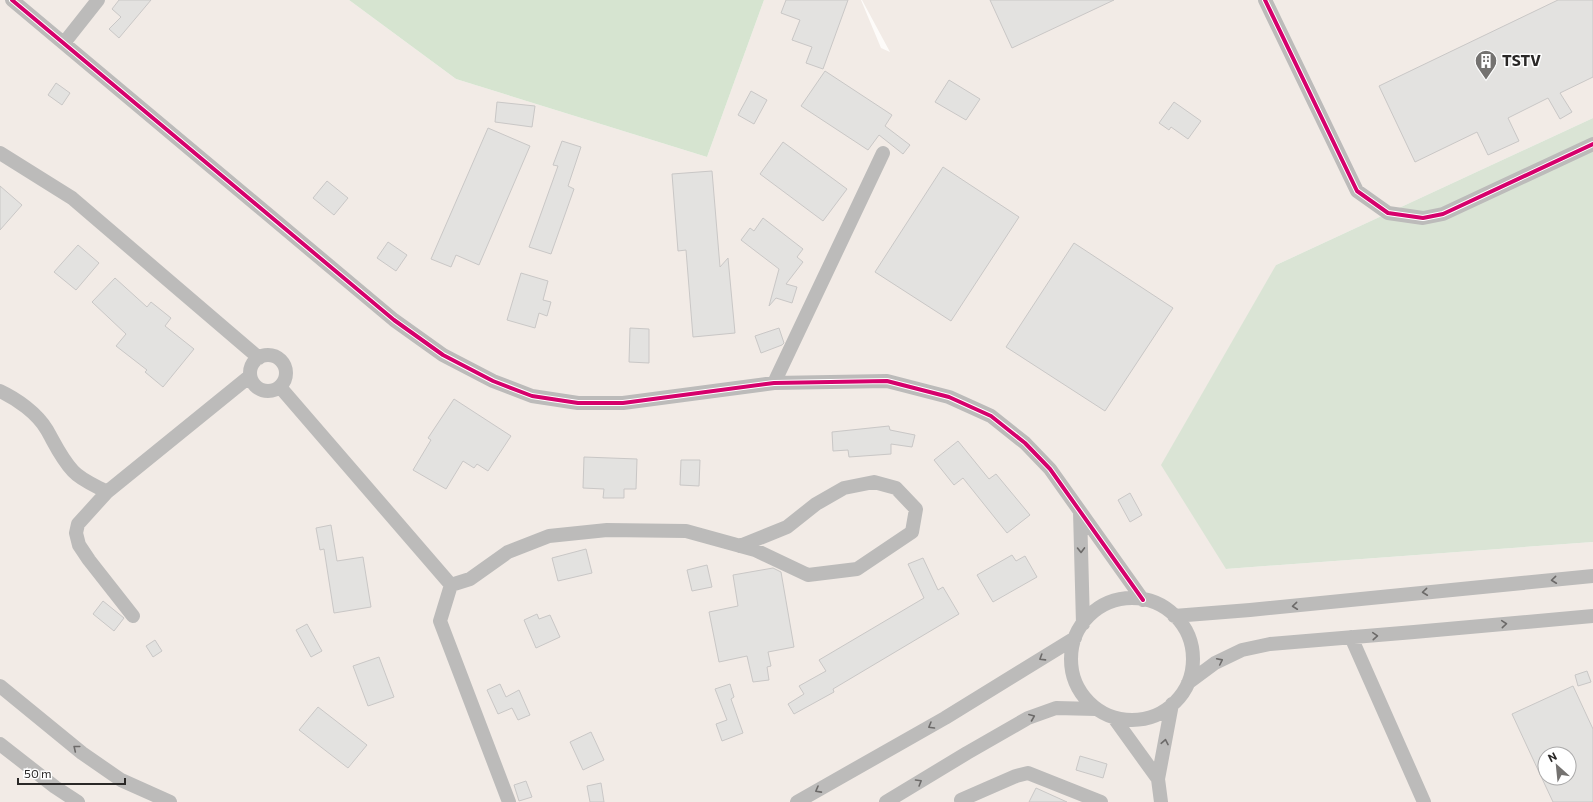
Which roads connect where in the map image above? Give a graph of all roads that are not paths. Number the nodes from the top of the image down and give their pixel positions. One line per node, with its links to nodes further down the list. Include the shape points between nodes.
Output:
1 (12, 0): 4 (street)
2 (98, 0): 4 (street)
3 (1265, 0): 5 (street, via 1357,191 1388,212 1423,218 1443,214)
4 (64, 43): 10 (street, via 394,320 443,355 493,381 532,396 578,403 623,403)
5 (1593, 144)
6 (0, 153): 8 (street, via 72,198)
7 (883, 153): 10 (street)
8 (259, 358): 9 (street, via 252,364); 11 (street, via 275,356 284,364 286,376)
9 (250, 376): 11 (street, via 256,387 262,390); 13 (street)
10 (774, 382): 14 (street, via 888,381 949,397 991,416 1025,443 1050,469)
11 (280, 387): 17 (street)
12 (0, 392): 13 (street, via 7,394 35,414 46,428 60,456 74,473)
13 (106, 492): 19 (street, via 78,524 76,533 79,546)
14 (1080, 511): 18 (street); 22 (street, one-way to 22)
15 (740, 546): 15 (street, via 755,550 808,575 857,569 912,532 916,509 896,488 874,482 844,488 816,504 787,527); 17 (street, via 686,531 608,530 549,536 508,552 470,579)
16 (1593, 576): 20 (street, one-way to 20)
17 (451, 585): 35 (street, via 440,621)
18 (1143, 600): 20 (street, via 1160,605); 22 (street, via 1124,599 1109,603 1094,612)
19 (133, 616)
20 (1174, 616): 25 (street, via 1186,630 1192,647 1193,665)
21 (1593, 616): 23 (street, one-way to 21)
22 (1083, 624): 24 (street)
23 (1351, 637): 25 (street, one-way to 23, via 1215,663 1242,650 1270,644); 40 (street)
24 (1075, 638): 28 (street, via 1071,657 1073,676 1081,694); 36 (street, one-way to 36, via 945,718)
25 (1188, 683): 27 (street, via 1180,697)
26 (0, 686): 34 (street, one-way to 26, via 121,780 82,753)
27 (1172, 704): 29 (street, via 1155,716 1135,720); 31 (street, one-way to 27)
28 (1096, 709): 29 (street); 37 (street, one-way to 28, via 1028,718 1056,708)
29 (1114, 718): 31 (street)
30 (0, 744): 33 (street)
31 (1158, 779): 39 (street)
32 (961, 800): 38 (street, via 1028,773)
33 (78, 802)
34 (170, 802)
35 (509, 802)
36 (797, 802)
37 (886, 802)
38 (1101, 802)
39 (1161, 802)
40 (1424, 802)

